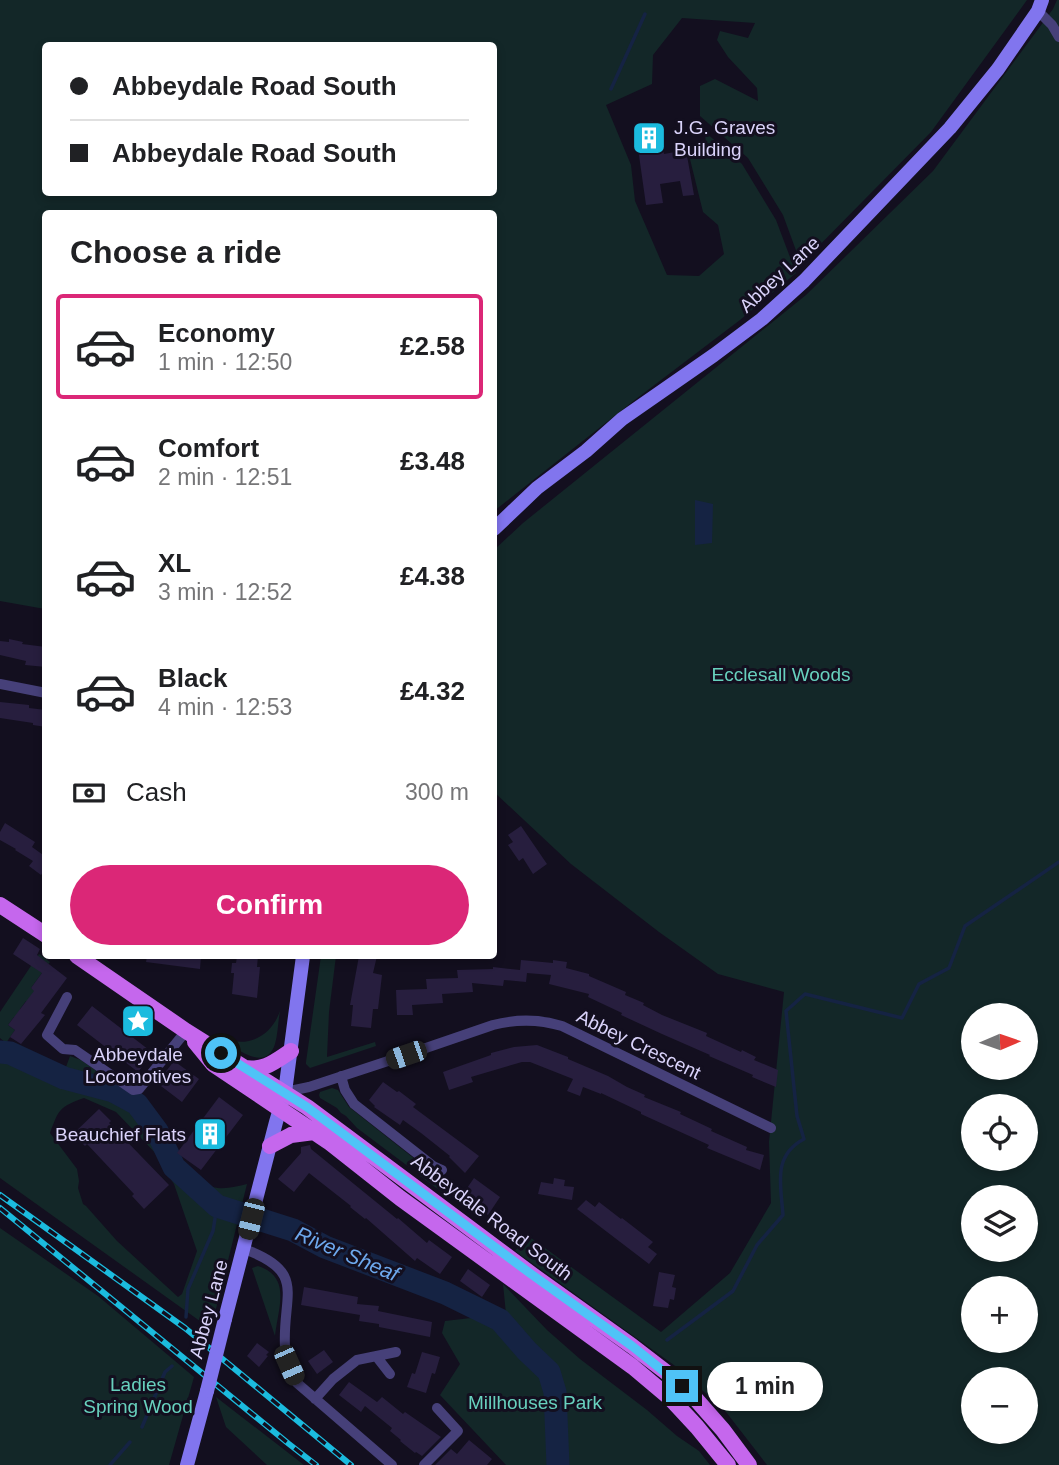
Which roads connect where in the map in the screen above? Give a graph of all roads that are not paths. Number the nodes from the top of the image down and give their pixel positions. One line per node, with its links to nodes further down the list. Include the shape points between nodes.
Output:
1 (1040, 6): 2 (street); 3 (main road, Abbey Lane, via 998,69 950,128 804,281 762,319 622,419)
2 (1059, 37)
3 (497, 526)
4 (0, 684): 5 (street)
5 (42, 692)
6 (0, 905): 7 (main road)
7 (42, 932)
8 (81, 959): 11 (main road, Abbeydale Road South)
9 (303, 959): 12 (main road, Abbey Lane)
10 (67, 997): 11 (street, via 47,1035 133,1090 139,1089)
11 (186, 1031): 13 (main road, Abbeydale Road South); 16 (main road, Abbeydale Road South, via 213,1064)
12 (291, 1051): 13 (main road, via 264,1068); 15 (main road, Abbey Lane)
13 (244, 1068): 15 (main road, Abbeydale Road South)
14 (341, 1076): 15 (street, Abbey Crescent); 17 (street, Abbey Crescent, via 500,1023 545,1022 562,1026); 20 (street, Abbeydale Road South, via 354,1104)
15 (285, 1092): 16 (main road, Abbey Lane); 31 (main road, Abbeydale Road South, via 671,1376 707,1410)
16 (280, 1109): 18 (main road, Abbeydale Road South); 19 (main road, Abbey Lane)
17 (771, 1128)
18 (314, 1132): 19 (main road, via 291,1135); 30 (main road, Abbeydale Road South, via 633,1367 671,1399)
19 (270, 1146): 21 (main road, Abbey Lane)
20 (442, 1170)
21 (245, 1242): 25 (street, via 284,1274 289,1290 286,1354 297,1383); 27 (main road, Abbey Lane, bridge)
22 (396, 1352): 23 (street)
23 (376, 1356): 24 (street); 25 (street, via 357,1360)
24 (390, 1374)
25 (315, 1399): 28 (street)
26 (437, 1408): 29 (street, via 457,1431)
27 (187, 1465)
28 (392, 1465)
29 (424, 1465)
30 (728, 1465)
31 (749, 1465)

